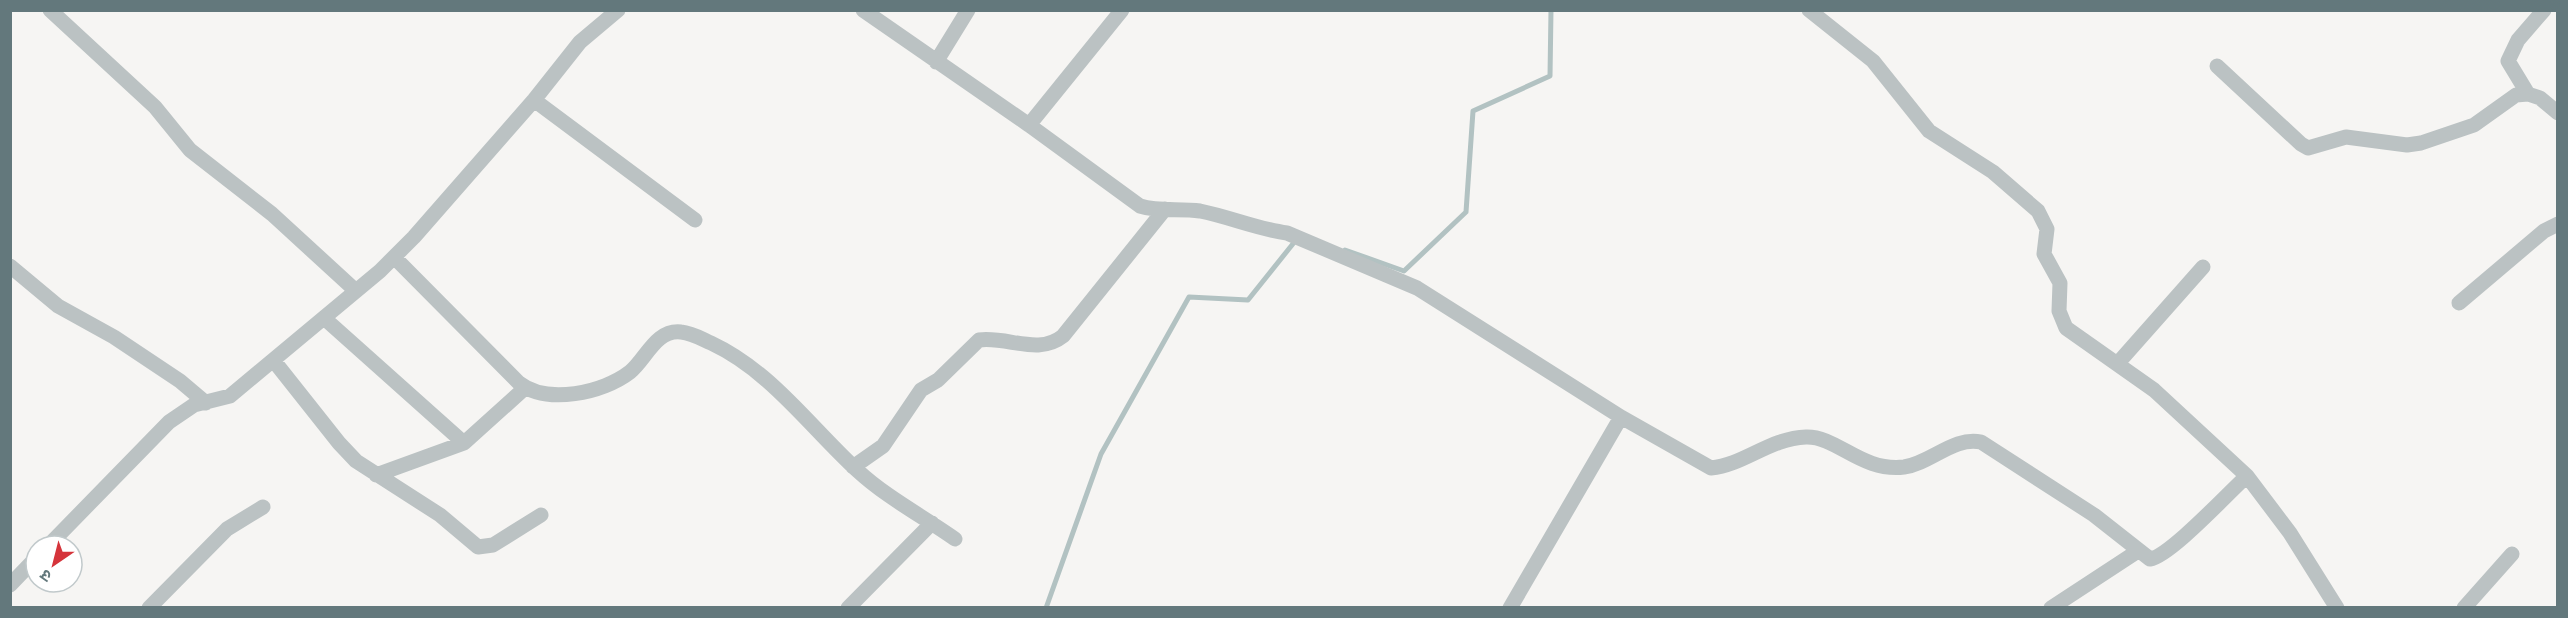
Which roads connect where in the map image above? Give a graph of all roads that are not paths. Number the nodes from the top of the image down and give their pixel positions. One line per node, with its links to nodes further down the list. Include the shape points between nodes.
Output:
1 (50, 10): 20 (street, via 155,107 190,150 272,213)
2 (618, 10): 11 (street, via 580,42)
3 (862, 10): 8 (street)
4 (968, 10): 8 (street)
5 (1122, 10): 13 (street)
6 (1809, 10): 24 (street, via 1873,61 1929,131 1993,172 2038,211 2047,229 2044,254 2060,283 2060,319 2073,335)
7 (2544, 10): 10 (street, via 2517,40 2508,61)
8 (936, 62): 13 (street)
9 (2217, 66): 10 (street, via 2308,148 2346,137 2407,145 2421,143 2462,131 2516,95)
10 (2528, 94): 12 (street, via 2540,98)
11 (534, 100): 15 (street); 17 (street)
12 (2558, 113)
13 (1029, 126): 14 (street, via 1140,206)
14 (1165, 209): 27 (street, via 1203,212 1287,233 1417,288); 29 (street, via 1063,336 1053,344 1041,345 979,340 938,381 921,390 883,446)
15 (695, 220)
16 (2558, 224): 21 (street, via 2544,231)
17 (394, 257): 20 (street); 25 (street)
18 (10, 266): 26 (street, via 58,306 114,337)
19 (2203, 267): 24 (street)
20 (356, 291): 22 (street)
21 (2458, 303)
22 (324, 318): 23 (street); 28 (street)
23 (274, 361): 26 (street, via 230,396); 30 (street, via 339,443)
24 (2118, 363): 31 (street, via 2154,390)
25 (525, 388): 28 (street); 29 (street, via 544,396 587,390 627,374 660,338 671,332 686,333 747,363)
26 (206, 403): 35 (street, via 195,405 169,422)
27 (1621, 417): 37 (street, via 1711,468 1723,467 1764,446 1806,437 1818,438 1864,462 1887,468 1908,466 1970,440 1981,442 2094,515); 43 (street)
28 (464, 443): 30 (street)
29 (853, 467): 34 (street)
30 (376, 475): 33 (street, via 440,515 478,547 493,545)
31 (2247, 476): 37 (street, via 2158,558 2150,559); 45 (street, via 2290,533)
32 (263, 507): 41 (street, via 227,529)
33 (542, 515)
34 (932, 523): 36 (street); 42 (street)
35 (60, 534)
36 (955, 539)
37 (2138, 551): 44 (street)
38 (2512, 554): 46 (street)
39 (24, 570): 40 (street)
40 (10, 585)
41 (149, 608)
42 (848, 608)
43 (1510, 608)
44 (2051, 608)
45 (2337, 608)
46 (2464, 608)

